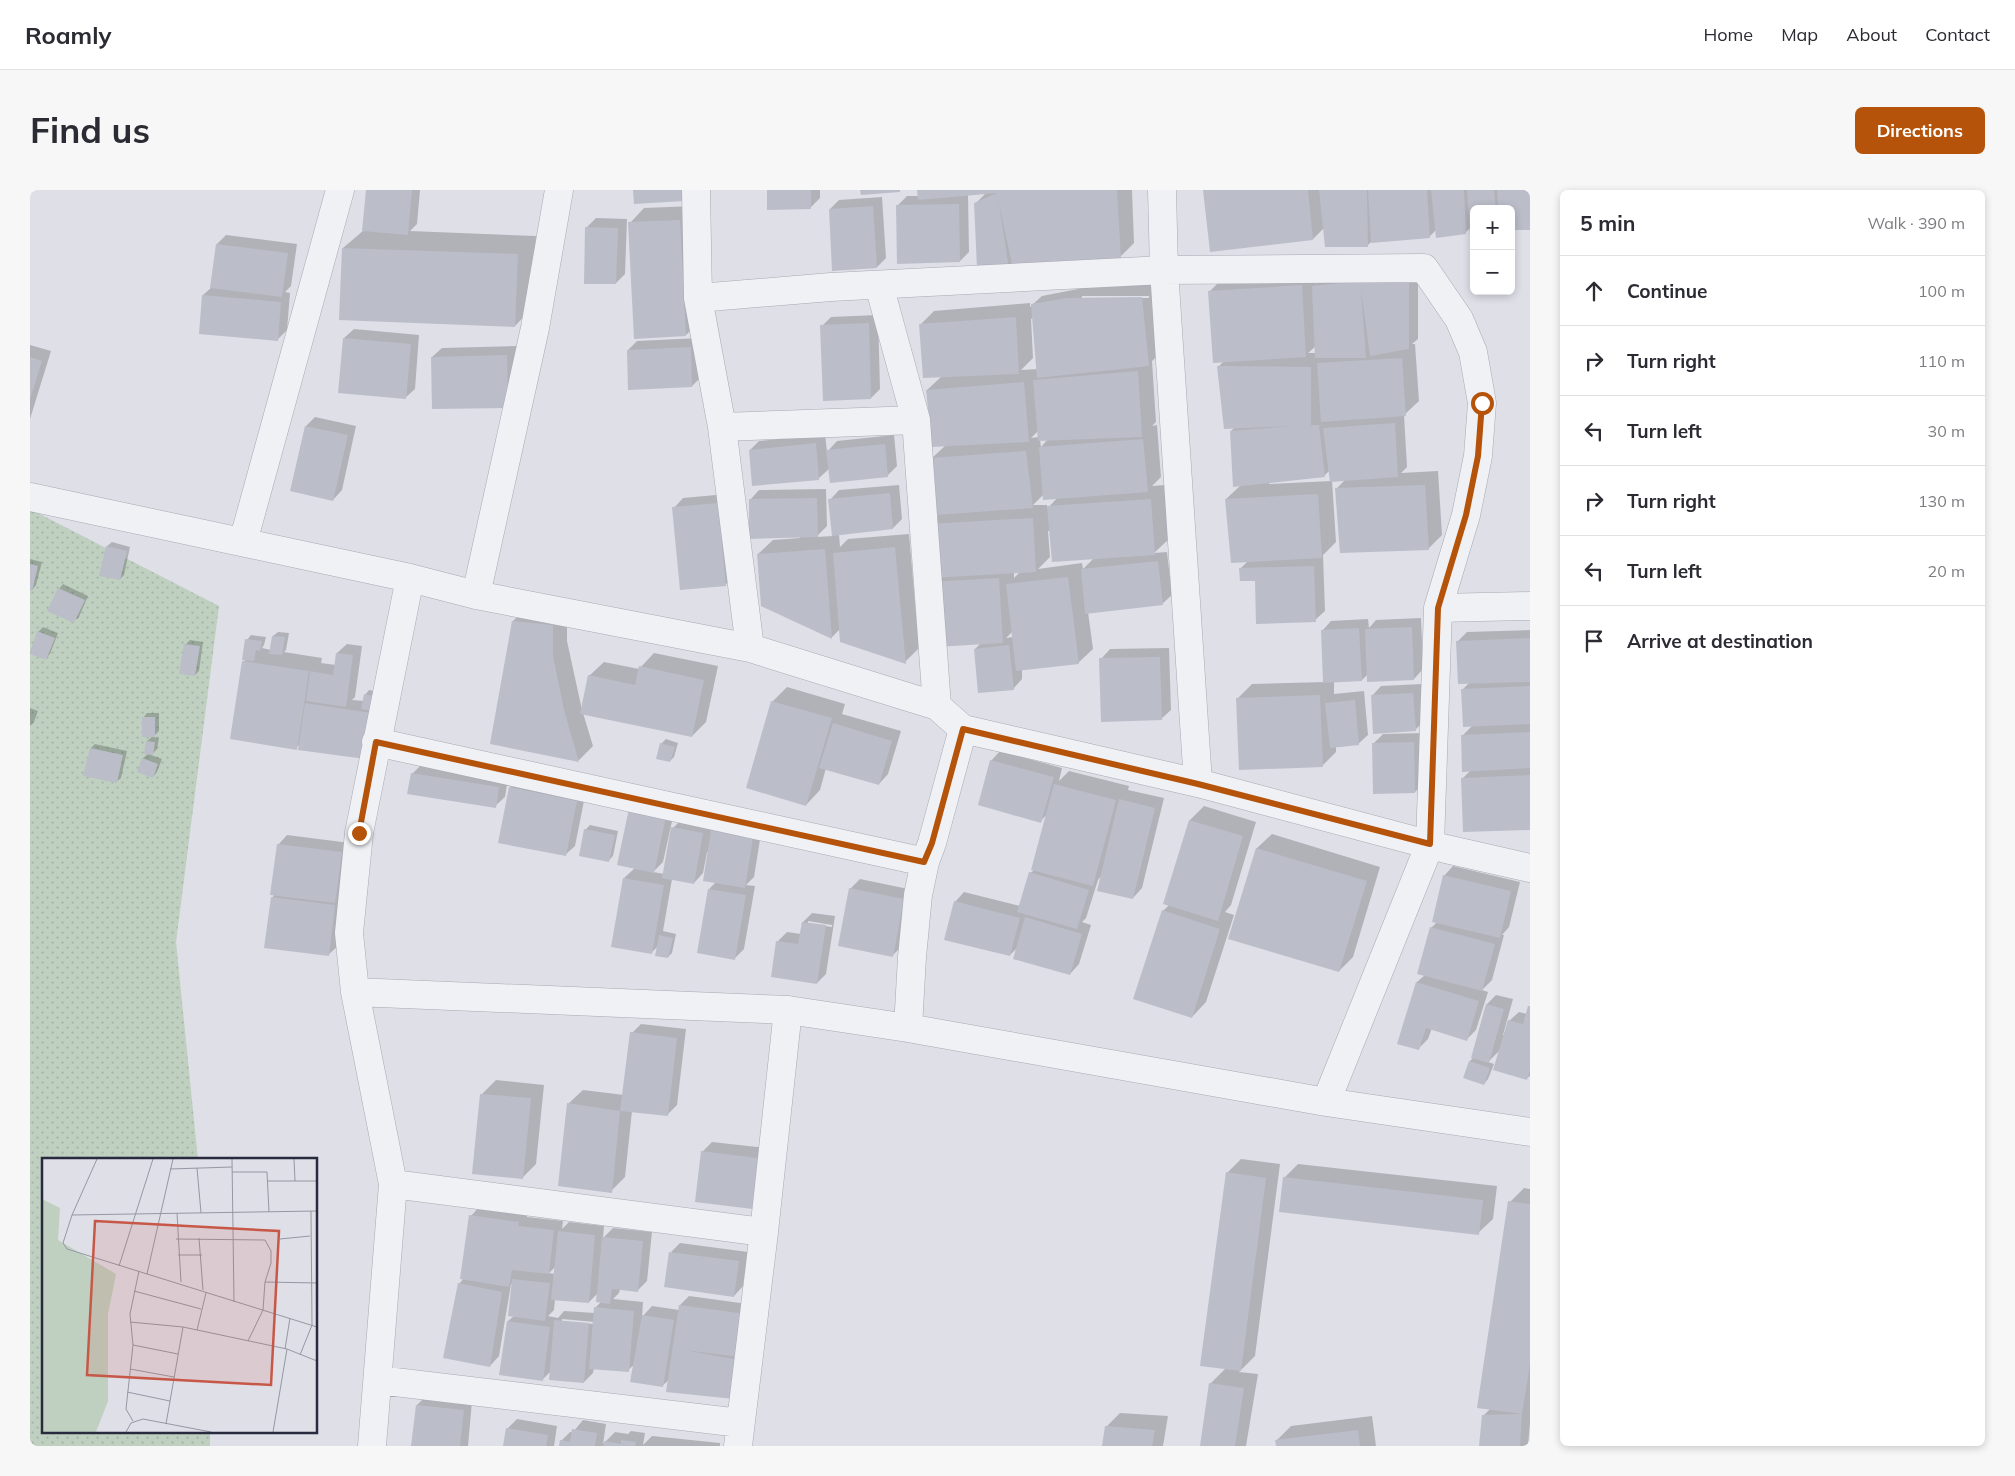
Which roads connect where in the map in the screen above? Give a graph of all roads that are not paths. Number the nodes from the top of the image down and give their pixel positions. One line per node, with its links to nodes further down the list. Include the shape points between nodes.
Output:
1 (340, 190): 11 (street)
2 (559, 190): 13 (street, via 536,328)
3 (696, 190): 7 (street)
4 (1162, 190): 5 (street)
5 (1164, 270): 6 (street); 15 (street, via 1424,268 1459,319 1473,352 1482,403 1478,456 1466,515); 20 (street)
6 (879, 285): 7 (street); 8 (street)
7 (698, 298): 9 (street)
8 (916, 420): 9 (street); 17 (street)
9 (722, 427): 16 (street)
10 (30, 497): 11 (street)
11 (243, 542): 12 (street)
12 (410, 578): 13 (street); 19 (street)
13 (476, 595): 16 (street)
14 (1530, 606): 15 (street)
15 (1438, 608): 21 (street)
16 (750, 648): 17 (street)
17 (937, 706): 18 (street)
18 (963, 729): 20 (street); 22 (street)
19 (376, 742): 22 (street); 24 (street, via 359,833 349,933)
20 (1198, 784): 21 (street)
21 (1430, 844): 23 (street); 27 (street)
22 (924, 862): 26 (street, via 912,957)
23 (1530, 868)
24 (355, 992): 25 (street); 29 (street)
25 (788, 1010): 26 (street); 30 (street)
26 (908, 1028): 27 (street)
27 (1326, 1102): 28 (street)
28 (1530, 1132)
29 (392, 1184): 30 (street); 31 (street)
30 (764, 1232): 32 (street)
31 (378, 1380): 32 (street); 33 (street)
32 (739, 1434)
33 (372, 1446)

